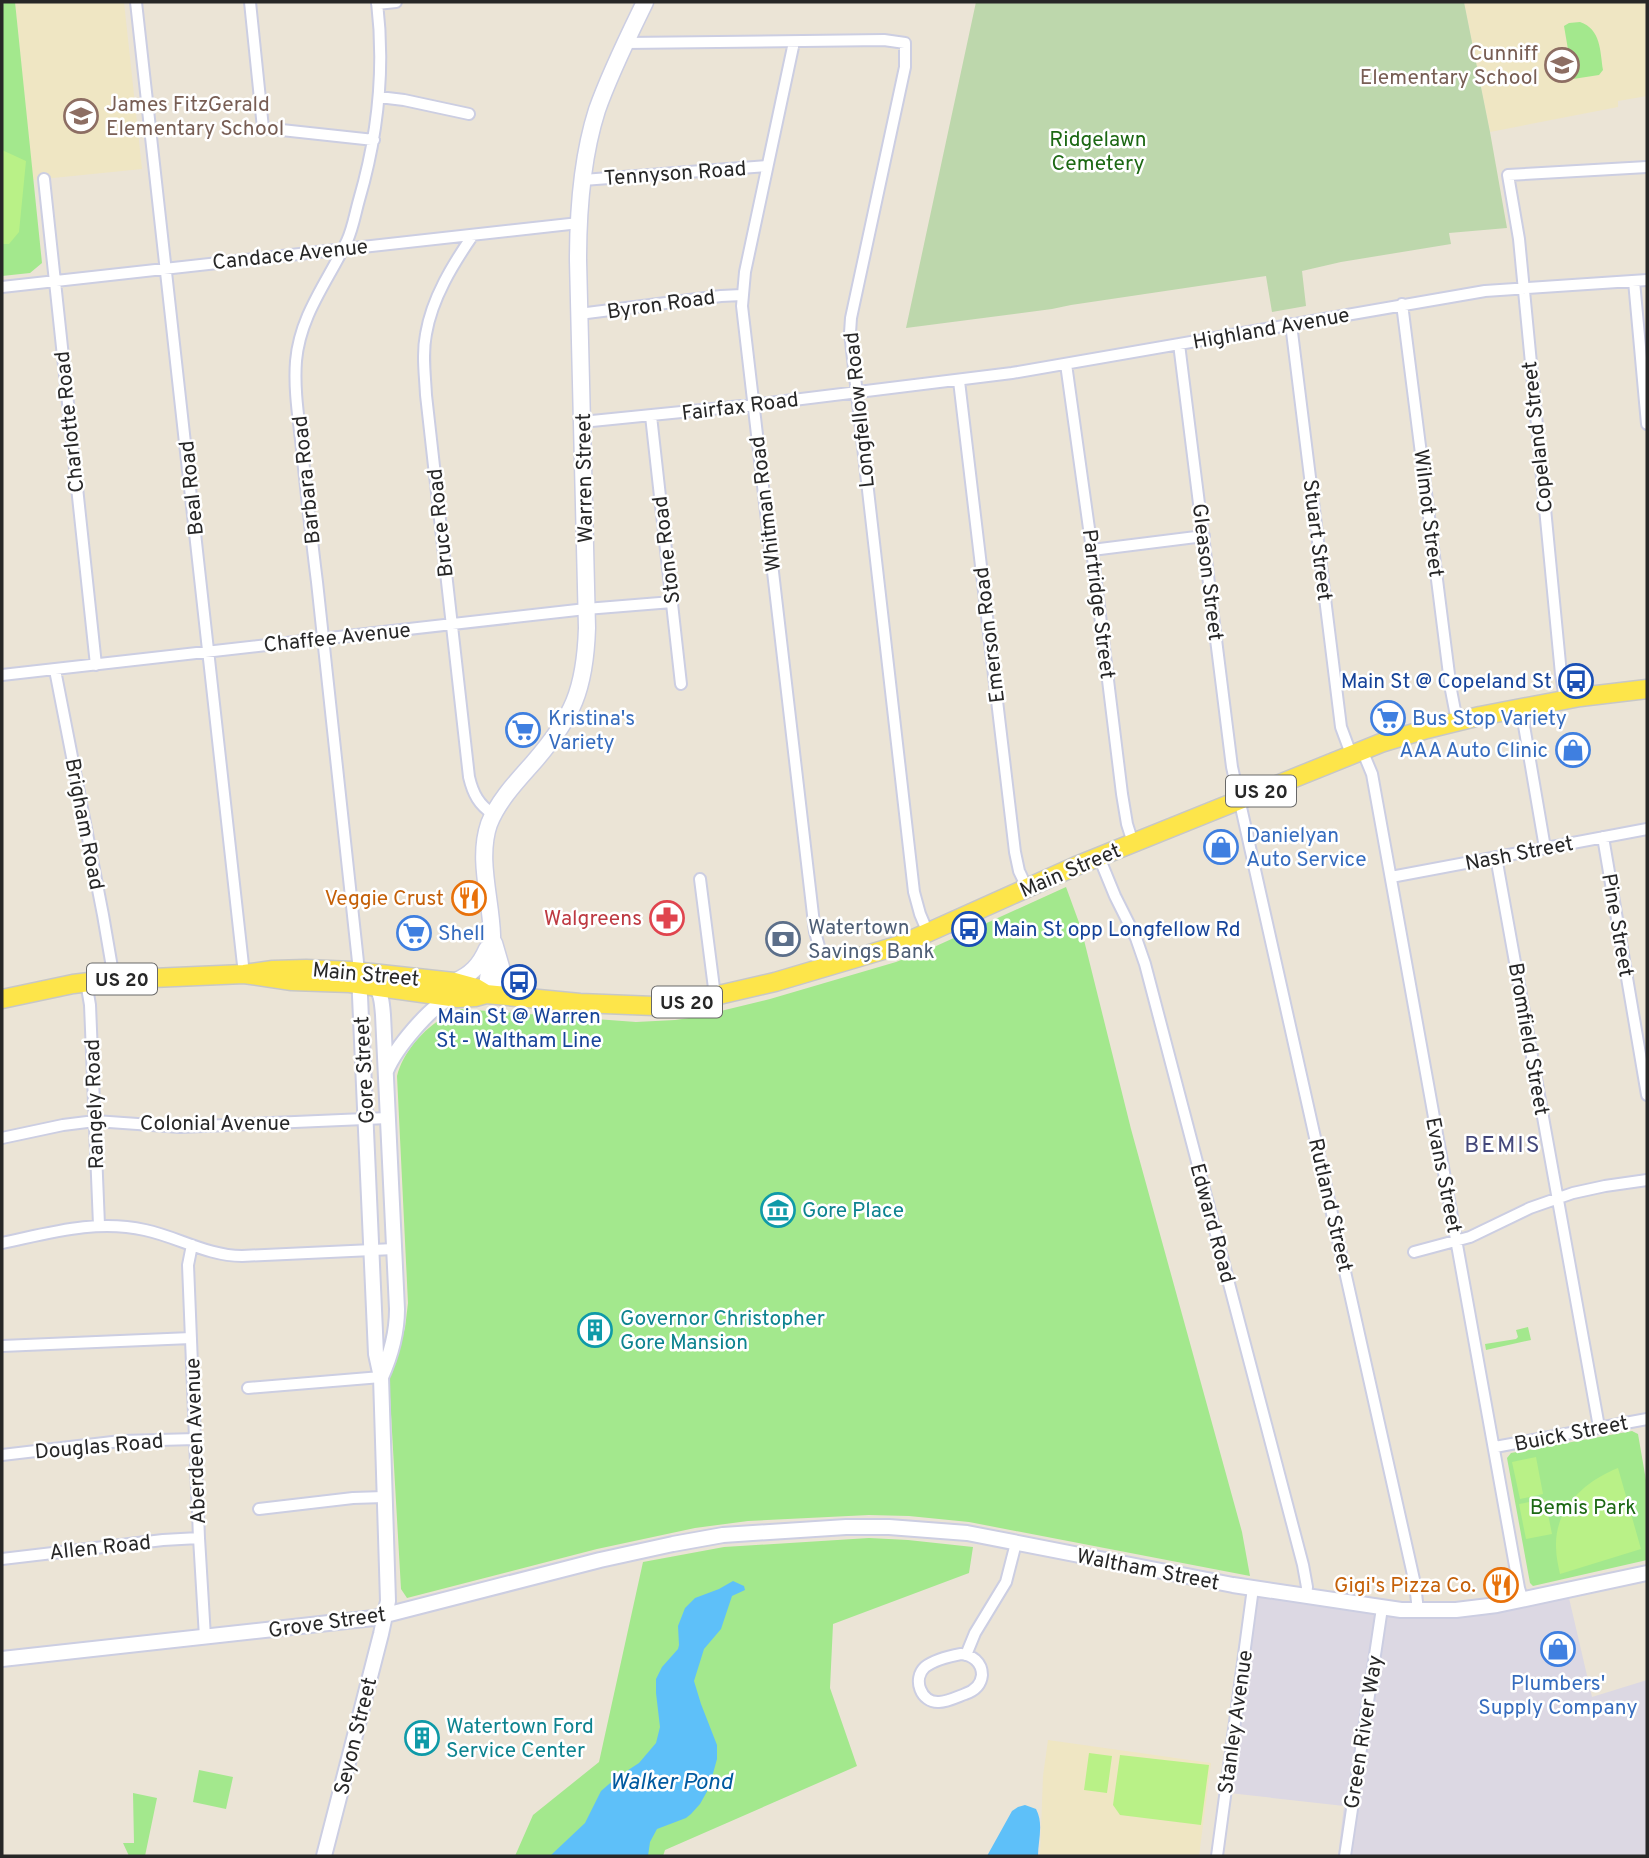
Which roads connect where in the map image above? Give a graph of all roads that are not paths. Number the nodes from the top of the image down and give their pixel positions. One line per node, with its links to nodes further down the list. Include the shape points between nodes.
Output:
1 (136, 2): 18 (street, Beal Road)
2 (250, 2): 10 (street, via 263,128)
3 (396, 2): 5 (street)
4 (645, 2): 7 (main road, Warren Street)
5 (377, 3): 8 (street, Barbara Road)
6 (794, 42): 7 (street, Longfellow Road); 11 (street, Whitman Road); 32 (street, Longfellow Road, via 905,43 905,67 851,318)
7 (625, 43): 14 (main road, Warren Street, via 596,113)
8 (379, 97): 9 (street); 10 (street, Barbara Road)
9 (469, 114)
10 (374, 140): 17 (street, Barbara Road)
11 (766, 166): 14 (street, Tennyson Road); 24 (street, Whitman Road)
12 (1647, 167): 23 (street, Copeland Street, via 1508,175)
13 (44, 179): 20 (street, Charlotte Road)
14 (583, 180): 15 (main road, Warren Street)
15 (579, 223): 16 (street, Candace Avenue); 26 (main road, Warren Street)
16 (473, 234): 17 (street, Candace Avenue); 41 (street, Bruce Road, via 430,315 425,336 427,408)
17 (343, 248): 18 (street, Candace Avenue); 42 (street, Barbara Road, via 306,317 296,369)
18 (166, 268): 20 (street, Candace Avenue); 43 (street, Beal Road)
19 (1647, 280): 21 (street, Highland Avenue)
20 (54, 281): 22 (street, Candace Avenue); 44 (street, Charlotte Road)
21 (1634, 281): 23 (street, Highland Avenue); 36 (street)
22 (2, 287)
23 (1523, 288): 25 (street, Highland Avenue); 49 (street, Copeland Street)
24 (742, 295): 26 (street, Byron Road); 33 (street, Whitman Road)
25 (1402, 304): 27 (street, Highland Avenue); 51 (street, Wilmot Street)
26 (579, 314): 35 (main road, Warren Street)
27 (1291, 324): 28 (street, Highland Avenue); 52 (street, Stuart Street, via 1341,727)
28 (1179, 344): 29 (street, Highland Avenue); 37 (street, Gleason Street)
29 (1066, 364): 30 (street, Highland Avenue); 38 (street, Partridge Street)
30 (959, 381): 31 (street, Highland Avenue); 63 (street, Emerson Road, via 1015,852)
31 (897, 388): 32 (street, Fairfax Road)
32 (856, 393): 33 (street, Fairfax Road); 64 (street, Longfellow Road, via 915,892)
33 (754, 405): 34 (street, Fairfax Road); 66 (street, Whitman Road, via 815,932)
34 (651, 416): 35 (street, Fairfax Road); 39 (street, Stone Road)
35 (582, 422): 40 (main road, Warren Street)
36 (1647, 424)
37 (1204, 536): 38 (street); 53 (street, Gleason Street, via 1232,767)
38 (1093, 550): 57 (street, Partridge Street, via 1122,794)
39 (672, 602): 40 (street, Chaffee Avenue); 47 (street, Stone Road)
40 (586, 609): 41 (street, Chaffee Avenue); 54 (main road, Warren Street, via 583,679 574,704)
41 (452, 624): 42 (street, Chaffee Avenue); 54 (street, Bruce Road, via 471,786 480,803)
42 (324, 639): 43 (street, Chaffee Avenue); 69 (street, Barbara Road)
43 (209, 652): 44 (street, Chaffee Avenue); 67 (street, Beal Road)
44 (96, 665): 45 (street, Chaffee Avenue)
45 (55, 670): 46 (street, Chaffee Avenue); 68 (street, Brigham Road)
46 (2, 675)
47 (681, 684)
48 (1647, 689): 49 (main road, Main Street / US 20)
49 (1565, 700): 50 (main road, Main Street / US 20)
50 (1521, 708): 51 (main road, Main Street / US 20); 58 (street)
51 (1457, 721): 52 (main road, Main Street / US 20)
52 (1357, 752): 53 (main road, Main Street / US 20); 61 (street, Evans Street, via 1372,774)
53 (1241, 799): 57 (main road, Main Street / US 20); 110 (street, Rutland Street)
54 (494, 814): 65 (main road, Warren Street, via 485,847)
55 (1647, 828): 56 (street, Nash Street)
56 (1603, 837): 58 (street, Nash Street); 76 (street, Pine Street)
57 (1133, 843): 59 (main road, Main Street / US 20)
58 (1545, 848): 60 (street, Nash Street)
59 (1099, 857): 63 (main road, Main Street / US 20); 107 (street, Edward Road, via 1145,964 1306,1575)
60 (1496, 857): 61 (street, Nash Street); 82 (street, Bromfield Street)
61 (1391, 877): 84 (street, Evans Street)
62 (700, 879): 73 (street)
63 (1027, 888): 64 (main road, Main Street / US 20)
64 (928, 933): 66 (main road, Main Street / US 20)
65 (492, 937): 71 (main road, via 476,968); 72 (main road, Warren Street)
66 (825, 968): 73 (main road, Main Street / US 20)
67 (244, 974): 68 (main road, Main Street / US 20); 69 (main road, Main Street / US 20, via 292,981)
68 (114, 979): 70 (main road, Main Street / US 20)
69 (366, 981): 71 (main road, Main Street / US 20); 75 (street, Gore Street, via 382,1008); 78 (street, Gore Street)
70 (86, 982): 74 (main road, Main Street / US 20); 79 (street, Rangely Road)
71 (453, 990): 72 (main road, Main Street / US 20, via 476,988); 75 (street, via 395,1052)
72 (492, 994): 73 (main road, Main Street / US 20, via 635,1006 674,1005)
73 (715, 996)
74 (2, 999)
75 (386, 1072): 77 (street, Gore Street)
76 (1647, 1095)
77 (388, 1118): 78 (street, Colonial Avenue); 87 (street, Gore Street)
78 (366, 1120): 79 (street, Colonial Avenue, via 168,1127); 88 (street, Gore Street)
79 (95, 1121): 80 (street, Colonial Avenue); 83 (street, Rangely Road)
80 (2, 1139)
81 (1647, 1180): 82 (street)
82 (1557, 1198): 84 (street); 95 (street, Bromfield Street)
83 (99, 1225): 85 (street); 86 (street, via 148,1230)
84 (1457, 1241): 89 (street); 97 (street, Evans Street)
85 (2, 1243)
86 (192, 1245): 88 (street, via 232,1256); 90 (street, Aberdeen Avenue, via 188,1259)
87 (394, 1248): 88 (street); 92 (street, Gore Street, via 396,1328)
88 (372, 1250): 92 (street, Gore Street)
89 (1415, 1252)
90 (191, 1338): 91 (street); 96 (street, Aberdeen Avenue)
91 (2, 1346)
92 (381, 1377): 93 (street); 99 (street, Gore Street)
93 (248, 1388)
94 (1647, 1419): 95 (street, Buick Street)
95 (1599, 1427): 97 (street, Buick Street)
96 (196, 1439): 98 (street, Douglas Road, via 113,1442); 101 (street, Aberdeen Avenue)
97 (1495, 1447): 108 (street, Evans Street)
98 (2, 1455)
99 (384, 1497): 100 (street); 111 (street, Gore Street)
100 (259, 1508)
101 (199, 1538): 104 (street, Allen Road); 112 (street, Aberdeen Avenue)
102 (1016, 1543): 103 (street, Waltham Street, via 948,1531 869,1526 723,1535); 106 (street, Waltham Street); 113 (street, via 1006,1582)
103 (646, 1549): 111 (street, Grove Street)
104 (2, 1559)
105 (1647, 1573): 108 (street, Waltham Street)
106 (1253, 1588): 107 (street, Waltham Street); 116 (street, Stanley Avenue)
107 (1306, 1596): 109 (street, Waltham Street)
108 (1523, 1601): 110 (street, Waltham Street)
109 (1382, 1608): 110 (street, Waltham Street); 117 (street, Green River Way)
110 (1418, 1611)
111 (386, 1615): 112 (street, Grove Street); 115 (street, Seyon Street)
112 (205, 1637): 114 (street, Grove Street)
113 (967, 1655): 113 (street, via 924,1668 919,1678 924,1696 940,1702 973,1690 981,1679 981,1669)
114 (2, 1659)
115 (324, 1856)
116 (1217, 1856)
117 (1345, 1856)

